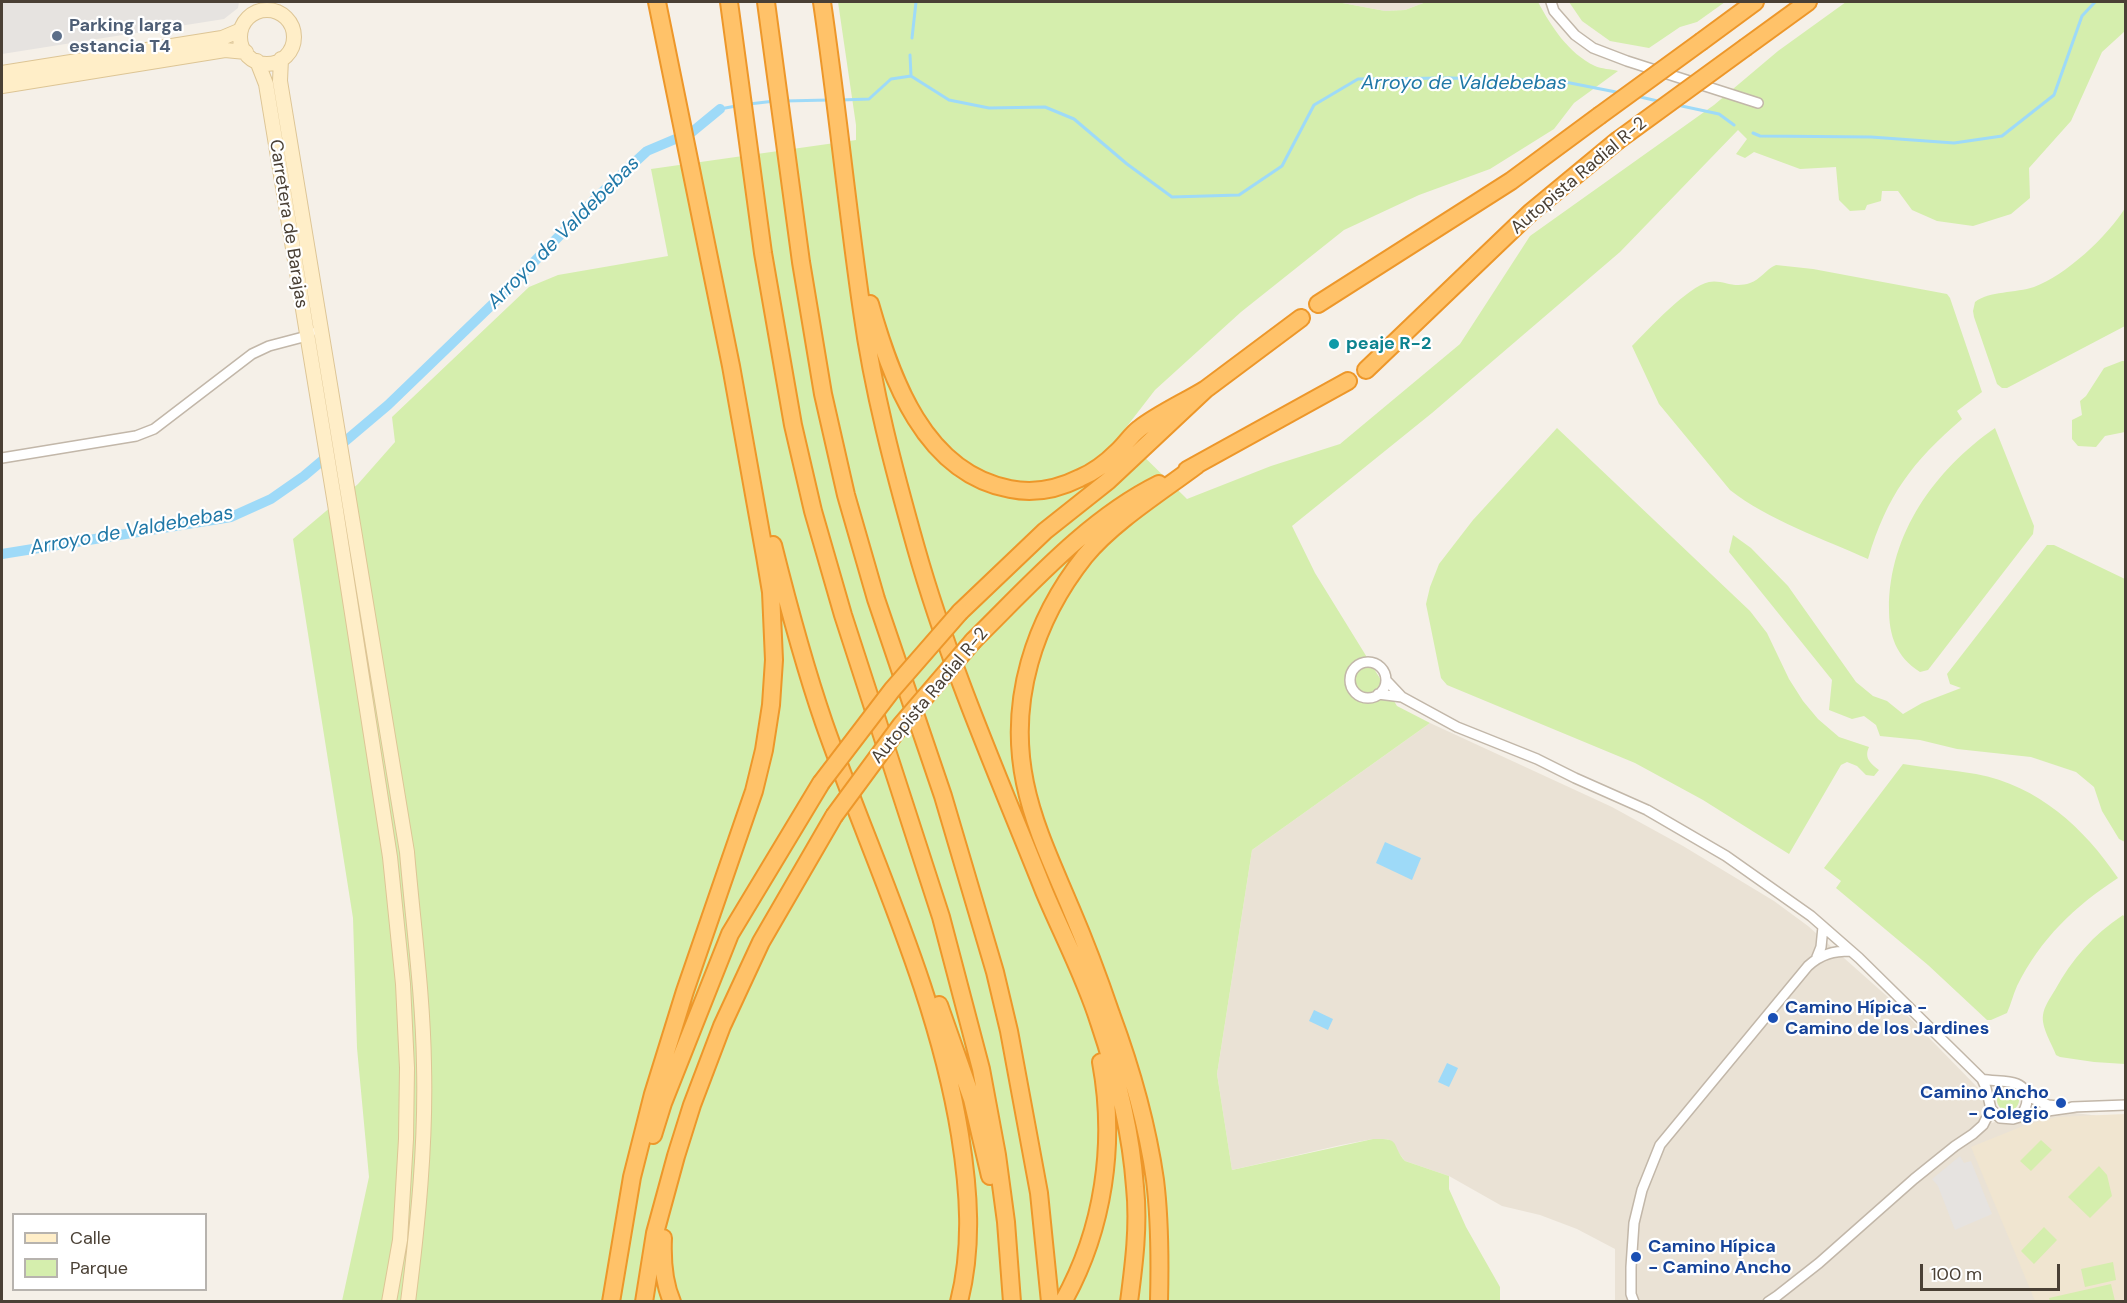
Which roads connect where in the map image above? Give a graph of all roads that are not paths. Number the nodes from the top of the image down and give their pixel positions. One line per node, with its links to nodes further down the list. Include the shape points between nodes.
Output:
1 (657, 2): 22 (highway)
2 (729, 2): 53 (highway, via 748,152 793,425 843,615 942,917 981,1069 999,1166)
3 (766, 2): 46 (highway, via 823,394 876,600 943,796 997,981)
4 (822, 2): 17 (highway)
5 (1551, 2): 16 (street, via 1575,35 1593,48)
6 (1755, 2): 18 (highway, Autopista Radial R-2, bridge, via 1511,181)
7 (1808, 2): 23 (highway, Autopista Radial R-2, bridge, via 1617,141 1530,213)
8 (272, 6): 9 (street, via 259,12); 12 (street, via 293,28 294,37)
9 (253, 8): 10 (street)
10 (242, 30): 11 (street); 14 (street, via 222,38)
11 (246, 52): 13 (street); 15 (street, via 225,50)
12 (282, 60): 13 (street); 20 (street, Carretera de Barajas, via 280,81)
13 (257, 61): 21 (street, Carretera de Barajas, via 266,84)
14 (2, 73)
15 (2, 86)
16 (1758, 103)
17 (852, 230): 25 (highway, via 884,351 906,400 939,449 972,477 994,486 1026,491 1066,484 1104,464 1139,429); 33 (highway, via 872,370 916,549 968,699)
18 (1318, 304)
19 (1301, 318): 25 (highway, Autopista Radial R-2)
20 (320, 322): 21 (street); 48 (street, Carretera de Barajas, via 406,852 420,994 423,1140)
21 (307, 336): 26 (street, via 269,345 252,354 154,429 136,436); 47 (street, Carretera de Barajas, via 390,857 403,984 406,1139 400,1240)
22 (731, 366): 31 (highway, via 796,632 824,722); 45 (highway, via 771,592 771,705 754,791 652,1094)
23 (1366, 370)
24 (1348, 381): 27 (highway, Autopista Radial R-2)
25 (1206, 389): 45 (highway, Autopista Radial R-2, bridge, via 960,612 892,690 821,783 730,934 663,1103)
26 (2, 458)
27 (1197, 465): 44 (highway, Autopista Radial R-2, bridge, via 1136,495 1063,552 973,641 901,725 834,816 756,953 722,1026); 55 (highway, via 1112,530 1086,556 1052,605 1025,676 1019,733 1025,782 1041,837 1135,1085 1155,1181)
28 (1386, 680): 29 (street); 29 (street, via 1383,670 1371,662 1362,663 1351,674 1352,688 1359,695 1369,698); 30 (street)
29 (1378, 694): 30 (street)
30 (1402, 697): 32 (street, via 1457,727 1647,810 1726,856)
31 (863, 825): 52 (highway, via 921,981 954,1105 969,1222); 53 (highway, via 949,1030 972,1099)
32 (1823, 927): 34 (street); 35 (street)
33 (1066, 942): 46 (highway, via 1098,1042 1108,1113 1105,1175 1097,1219 1082,1264); 54 (highway, via 1099,1019 1131,1144 1136,1243)
34 (1850, 951): 35 (street); 36 (street)
35 (1817, 957): 56 (street, via 1660,1145 1634,1223)
36 (1982, 1079): 37 (street); 39 (street)
37 (2001, 1082): 38 (street, via 2014,1082); 39 (street)
38 (2027, 1096): 41 (street, via 2048,1106); 43 (street)
39 (1989, 1097): 42 (street)
40 (2126, 1105): 41 (street)
41 (2076, 1107): 43 (street)
42 (1991, 1110): 43 (street, via 2006,1120); 57 (street, via 1973,1134)
43 (2019, 1117)
44 (676, 1156): 50 (highway, via 655,1233); 51 (highway, via 663,1249 664,1276)
45 (618, 1254): 49 (highway)
46 (1059, 1301)
47 (389, 1302)
48 (408, 1302)
49 (611, 1302)
50 (644, 1302)
51 (672, 1302)
52 (959, 1302)
53 (1011, 1302)
54 (1129, 1302)
55 (1159, 1302)
56 (1634, 1302)
57 (1768, 1302)

